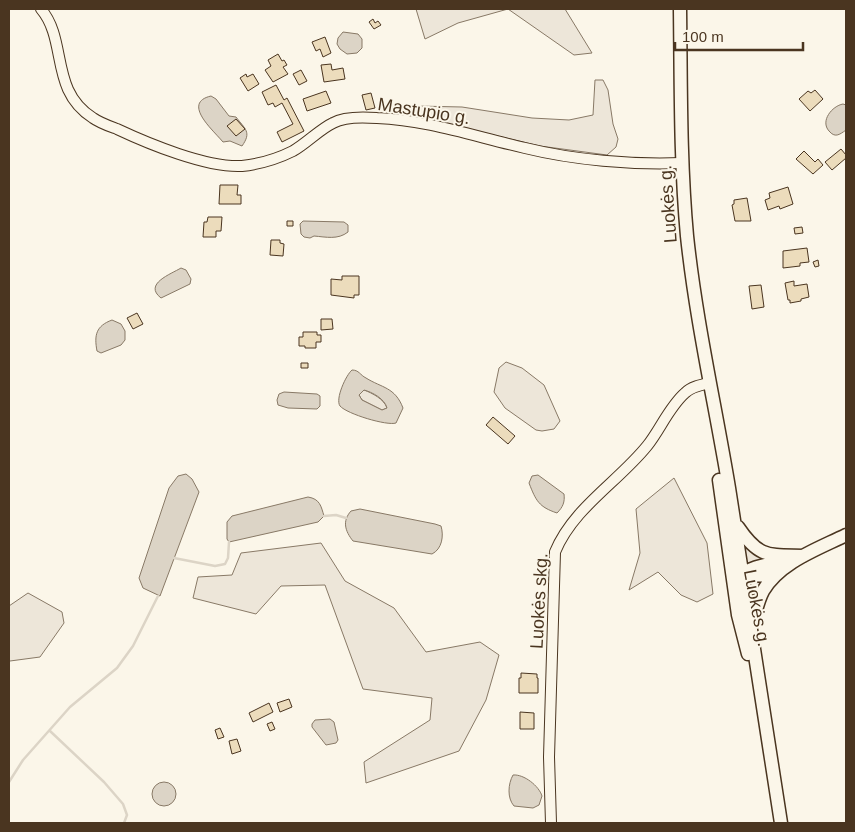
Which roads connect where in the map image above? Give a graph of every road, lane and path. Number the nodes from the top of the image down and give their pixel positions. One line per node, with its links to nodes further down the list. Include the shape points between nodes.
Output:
1 (41, 9): 3 (street, Mastupio g., via 52,28 64,84 82,109 93,118 156,146 214,164 241,166 263,163 293,150 333,122 355,117 436,126 560,156 654,164)
2 (680, 9): 3 (main road, Luokės g.)
3 (682, 163): 4 (main road, Luokės g., via 687,236)
4 (710, 389): 5 (main road, Luokės g.); 8 (main road, Luokės g., via 714,446); 14 (street, Luokės skg., via 696,386 684,394 647,447 592,500 555,552 549,758)
5 (734, 522): 7 (main road, via 746,540 764,553); 10 (main road, Luokės g.)
6 (846, 535): 7 (main road)
7 (803, 556): 9 (main road); 10 (main road)
8 (731, 564): 10 (main road); 11 (main road, Luokės g.)
9 (784, 569): 10 (main road, via 760,577); 12 (main road, via 764,590)
10 (743, 572): 11 (main road); 12 (main road, Luokės g.)
11 (733, 583): 13 (main road, Luokės g.)
12 (752, 628): 13 (main road, Luokės g.)
13 (762, 708): 15 (main road, Luokės g.)
14 (551, 823)
15 (781, 823)

